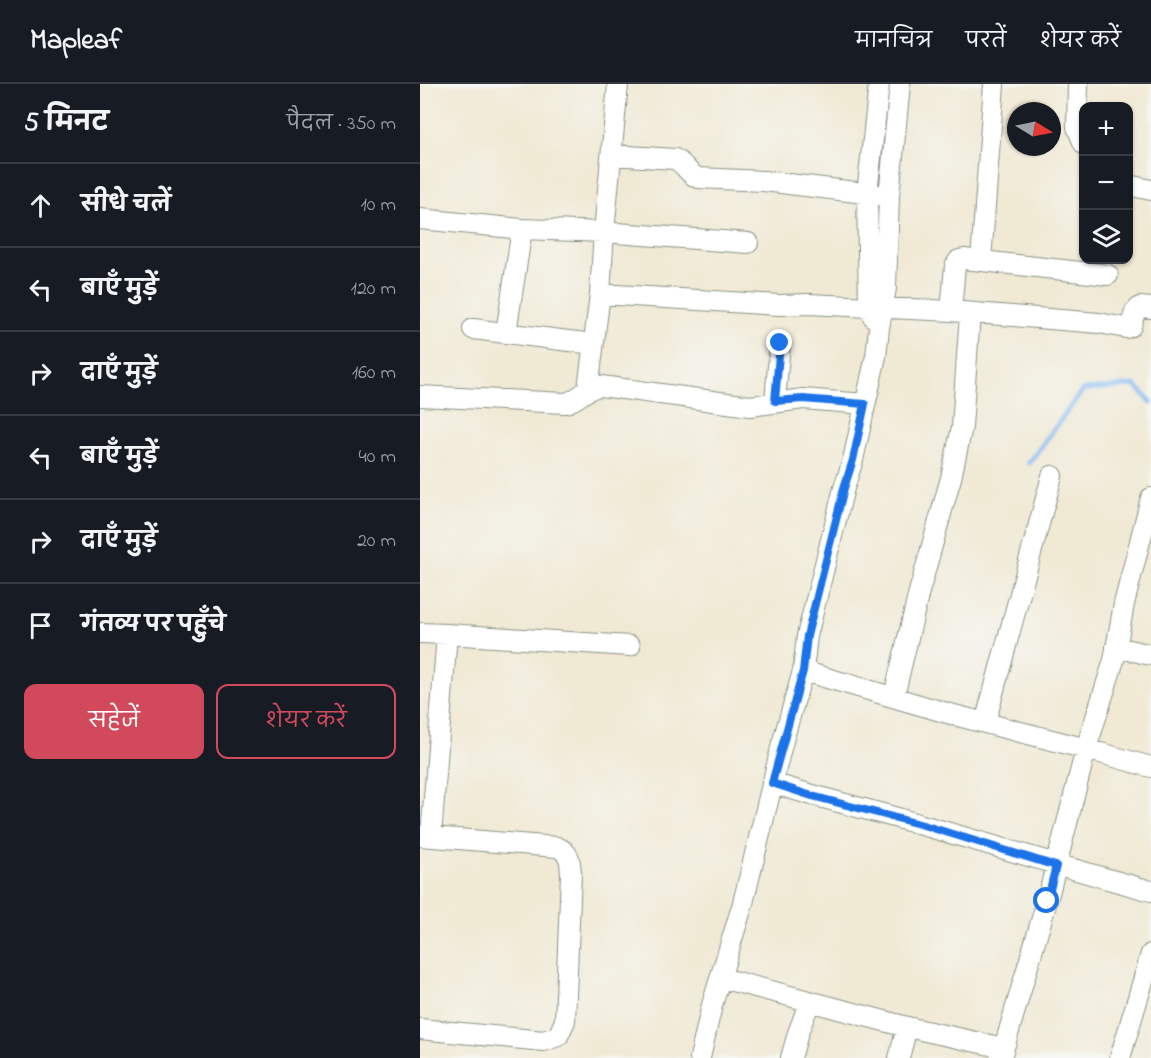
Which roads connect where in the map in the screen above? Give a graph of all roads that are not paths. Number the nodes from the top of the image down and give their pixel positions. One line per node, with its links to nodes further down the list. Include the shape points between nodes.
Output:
1 (618, 84): 7 (street)
2 (879, 84): 10 (street)
3 (900, 84): 11 (street)
4 (994, 84): 16 (street)
5 (1078, 84): 6 (street)
6 (1079, 133)
7 (612, 155): 10 (street, via 675,159 698,178 764,181); 14 (street)
8 (1133, 186): 9 (street)
9 (1151, 190)
10 (867, 194): 11 (street); 19 (street)
11 (889, 196): 19 (street, via 886,288)
12 (420, 219): 13 (street)
13 (522, 229): 14 (street); 23 (street)
14 (604, 232): 15 (street); 18 (street)
15 (748, 243)
16 (981, 261): 17 (street); 21 (street, via 964,259 955,266)
17 (1108, 276)
18 (600, 294): 19 (street); 25 (street)
19 (876, 307): 21 (street); 29 (street, via 876,356)
20 (1151, 308): 21 (street, via 1140,308 1126,328)
21 (960, 312): 38 (street, via 962,427)
22 (473, 329): 23 (street)
23 (506, 333): 25 (street)
24 (780, 343): 28 (street)
25 (593, 344): 26 (street)
26 (588, 389): 27 (street, via 566,403); 28 (street, via 601,386 750,406)
27 (420, 396)
28 (775, 401): 29 (street, via 803,399)
29 (863, 412): 37 (street, via 807,636)
30 (1052, 476): 39 (street)
31 (1151, 498): 35 (street)
32 (420, 633): 33 (street)
33 (447, 634): 34 (street); 43 (street)
34 (630, 646)
35 (1116, 646): 36 (street); 40 (street)
36 (1151, 655)
37 (803, 671): 38 (street); 42 (street)
38 (894, 696): 39 (street)
39 (985, 723): 40 (street)
40 (1087, 749): 41 (street); 44 (street)
41 (1151, 766)
42 (772, 783): 44 (street); 47 (street)
43 (426, 836): 50 (street, via 558,847 569,857 571,873 565,1021 558,1036 544,1041)
44 (1056, 866): 45 (street); 51 (street)
45 (1151, 891)
46 (1151, 954): 55 (street)
47 (721, 978): 48 (street); 52 (street)
48 (810, 1001): 49 (street); 53 (street)
49 (907, 1027): 51 (street); 54 (street)
50 (420, 1029)
51 (1002, 1053)
52 (700, 1058)
53 (791, 1058)
54 (899, 1058)
55 (1120, 1058)

